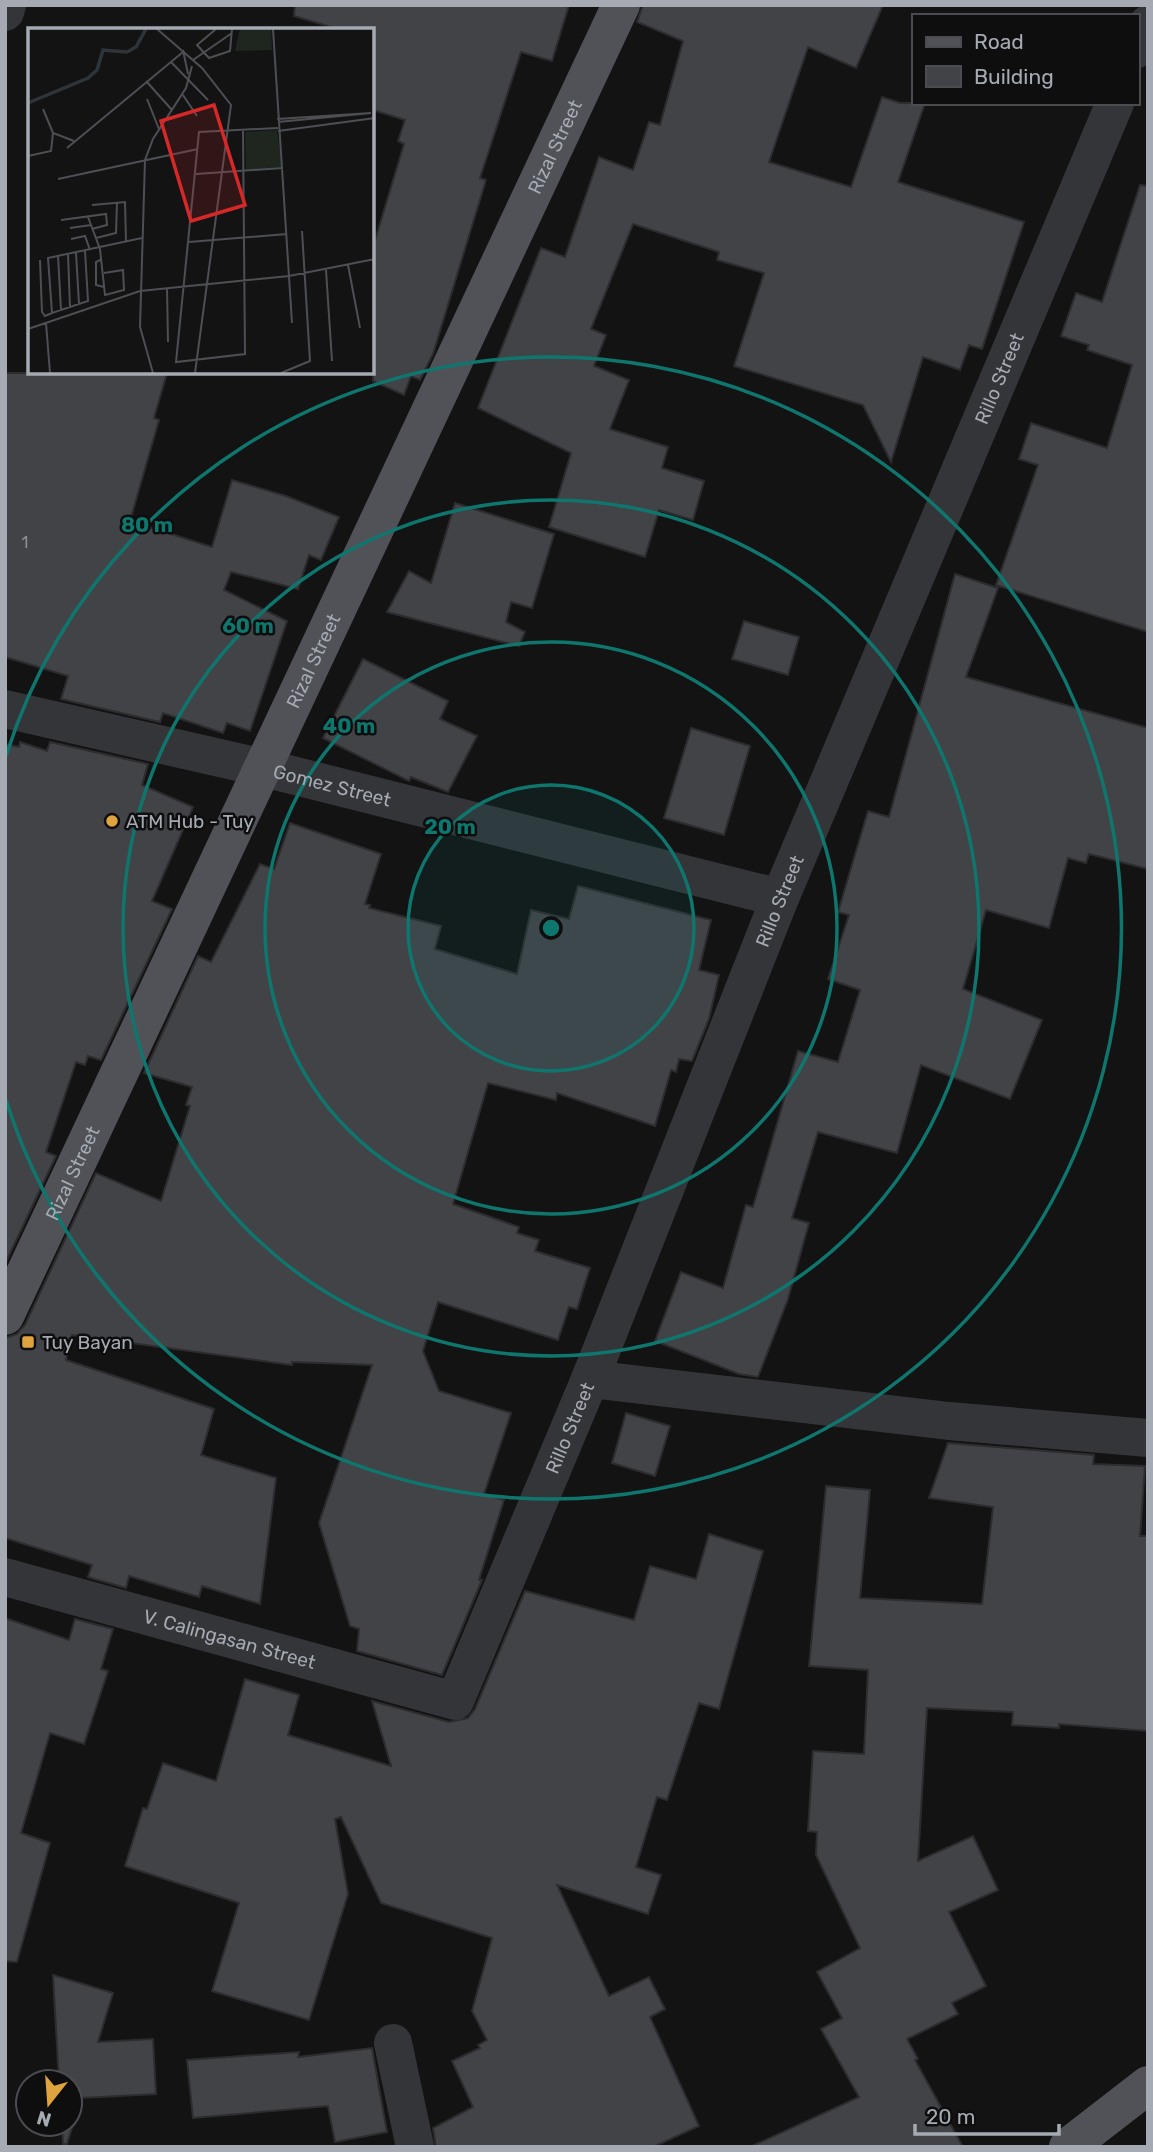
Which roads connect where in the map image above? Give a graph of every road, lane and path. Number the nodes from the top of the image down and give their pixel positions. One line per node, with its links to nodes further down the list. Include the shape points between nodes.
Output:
1 (8, 5): 3 (street)
2 (621, 5): 8 (main road, Rizal Street)
3 (5, 12)
4 (1148, 24): 5 (street)
5 (1139, 44)
6 (1114, 105): 9 (street, Rillo Street)
7 (5, 709): 8 (street, Gomez Street)
8 (264, 768): 9 (street, Gomez Street); 10 (main road, Rizal Street)
9 (780, 898): 11 (street, Rillo Street)
10 (5, 1316)
11 (590, 1379): 12 (street, via 949,1421); 14 (street, Rillo Street)
12 (1148, 1438)
13 (5, 1577): 14 (street, V. Calingasan Street)
14 (455, 1701)
15 (393, 2043): 17 (street)
16 (1148, 2085): 18 (main road)
17 (415, 2147)
18 (1068, 2147)

